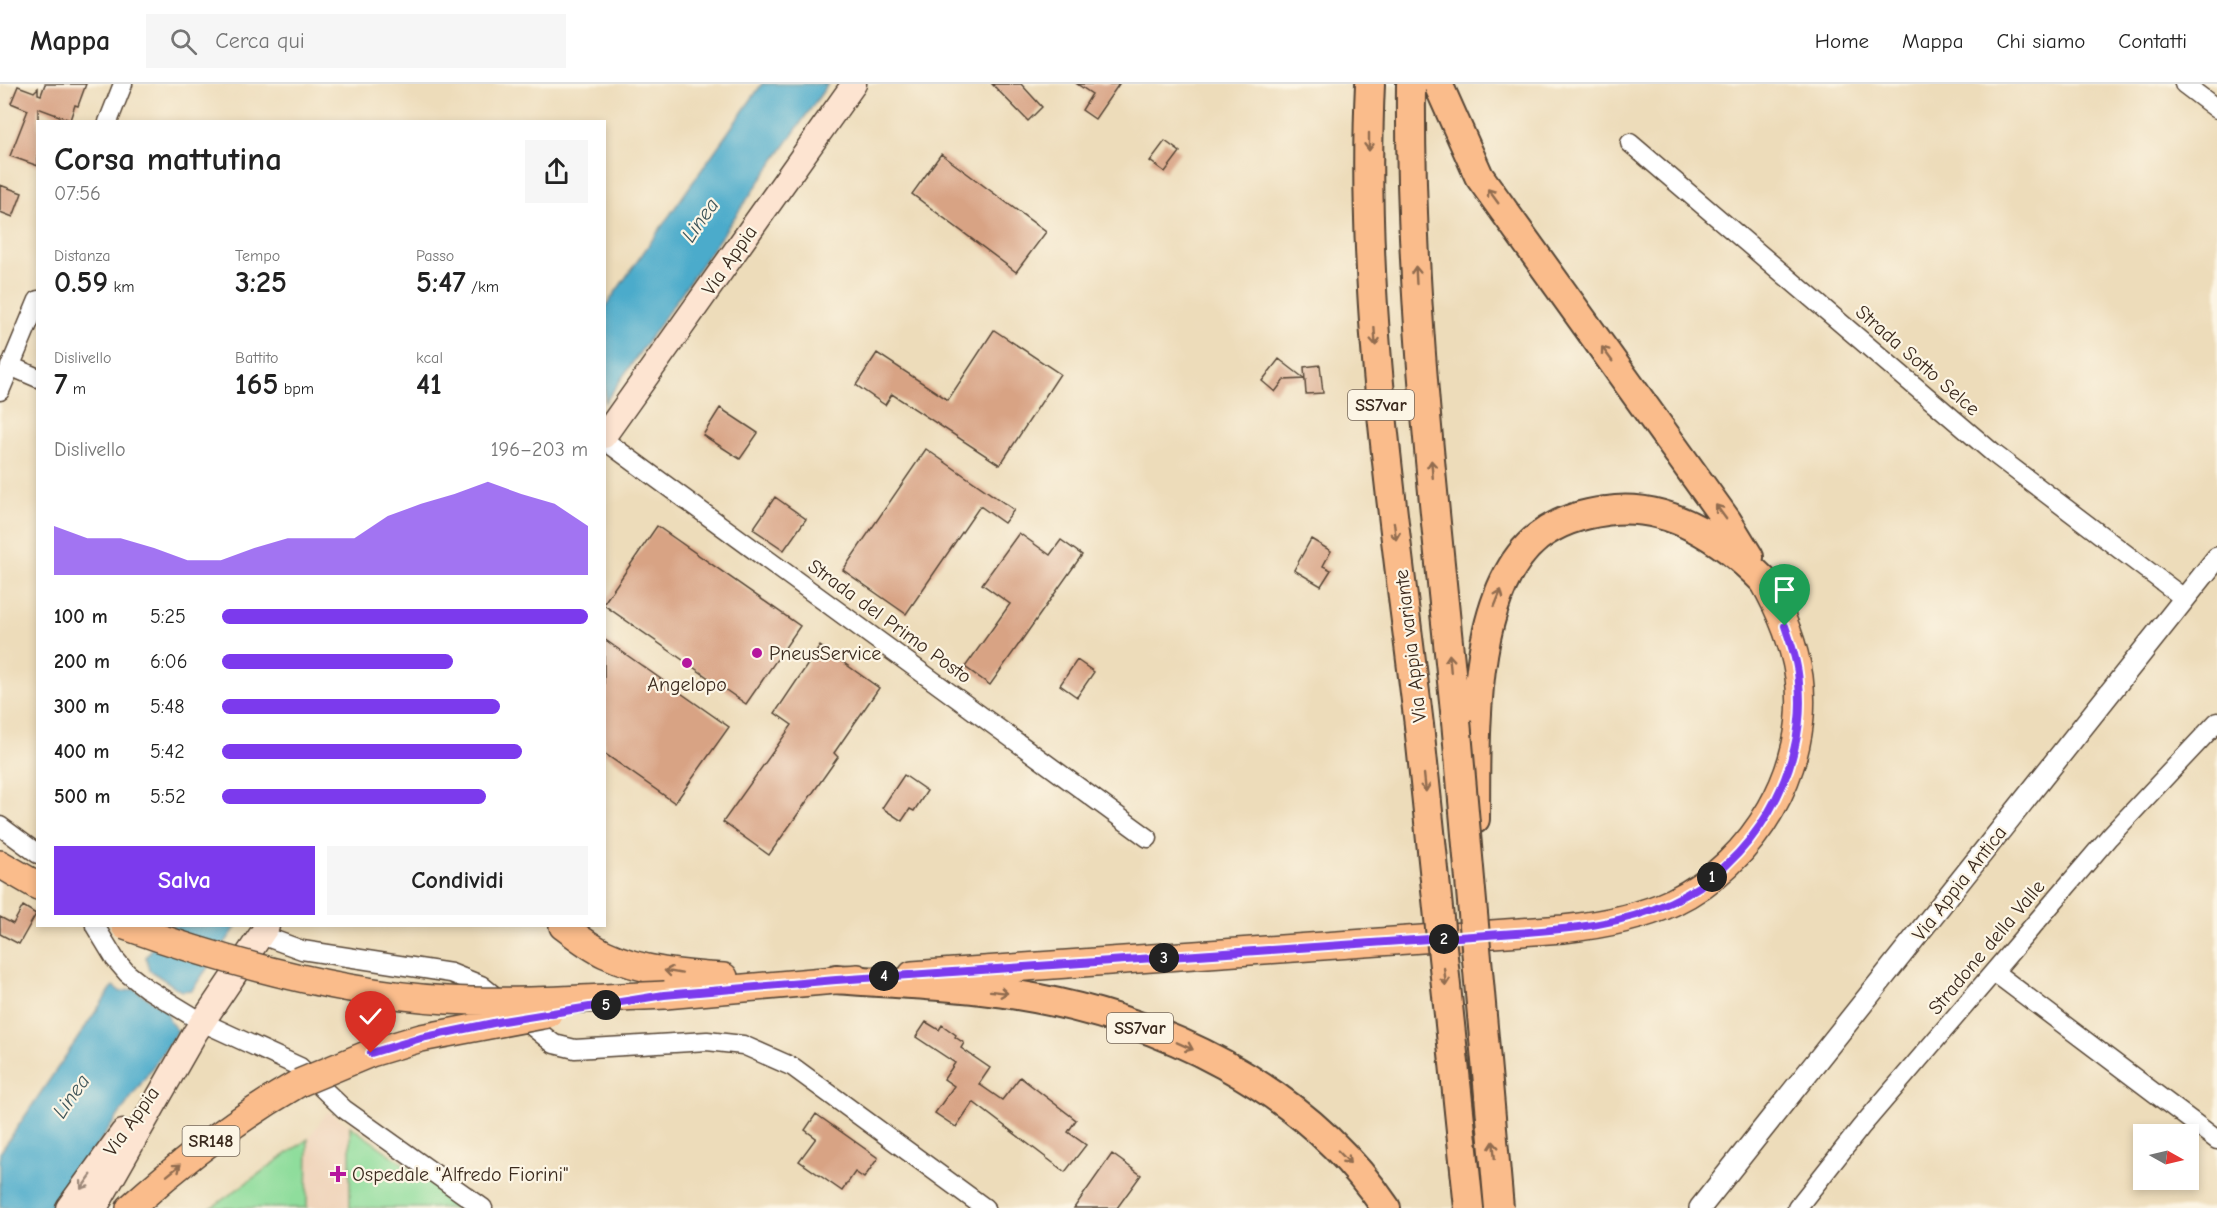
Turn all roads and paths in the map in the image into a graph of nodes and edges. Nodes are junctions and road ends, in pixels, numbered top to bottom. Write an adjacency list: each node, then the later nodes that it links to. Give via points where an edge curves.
1 (123, 84): 8 (street)
2 (854, 84): 14 (main road, Via Appia)
3 (1370, 84): 41 (highway, Via Appia variante / SS7var, one-way to 41, bridge, via 1369,190 1385,454 1419,725)
4 (1411, 84): 19 (highway, Via Appia variante / SS7var, one-way to 4, via 1419,325)
5 (1438, 84): 17 (highway, one-way to 5, via 1727,521 1479,176)
6 (2184, 84): 7 (street)
7 (2217, 109)
8 (109, 120)
9 (1630, 143): 18 (street, Strada Sotto Selce, via 1993,453)
10 (36, 305): 11 (street)
11 (10, 366): 12 (street); 13 (street)
12 (36, 377)
13 (0, 391)
14 (606, 435)
15 (606, 439): 22 (street, Strada del Primo Posto)
16 (2217, 558): 18 (street, Via Appia Antica)
17 (1763, 579): 19 (highway, one-way to 17, via 1500,591 1533,542 1560,524 1611,510 1666,516 1716,540); 31 (main road, SR148, via 1785,626 1798,675 1799,716 1794,749 1781,789 1759,827 1731,860 1697,888 1672,902 1638,915 1577,927)
18 (2185, 599): 43 (street, Via Appia Antica)
19 (1466, 719): 42 (highway, Via Appia variante / SS7var, one-way to 19, bridge, via 1474,926)
20 (2217, 722): 30 (street, Stradone della Valle, via 2109,837)
21 (0, 826): 23 (street)
22 (1148, 838)
23 (36, 853)
24 (0, 864): 25 (main road)
25 (36, 885)
26 (96, 927): 33 (street, via 127,973)
27 (128, 927): 32 (main road, SR148, bridge, via 248,965 401,995 491,1001)
28 (564, 927): 31 (main road, SR148, one-way to 28, via 681,973 605,954)
29 (264, 930): 33 (main road, Via Appia); 39 (street, via 302,950 451,973 482,985 554,1044 575,1049 706,1041 743,1045 793,1067)
30 (1994, 972): 34 (street); 44 (street, Stradone della Valle)
31 (836, 980): 32 (main road, SR148); 40 (highway, SS7var, one-way to 40, via 1018,994 1096,1012 1171,1040 1232,1069 1283,1102 1345,1157)
32 (664, 995): 37 (main road, SR148, one-way to 32, bridge, via 247,1115 299,1083 371,1053 503,1021)
33 (194, 1022): 35 (main road, Via Appia, one-way to 35); 36 (main road, Via Appia); 38 (street, via 300,1067 344,1109)
34 (2217, 1140)
35 (68, 1208)
36 (95, 1208)
37 (130, 1208)
38 (483, 1208)
39 (985, 1208)
40 (1386, 1208)
41 (1469, 1208)
42 (1499, 1208)
43 (1700, 1208)
44 (1797, 1208)

